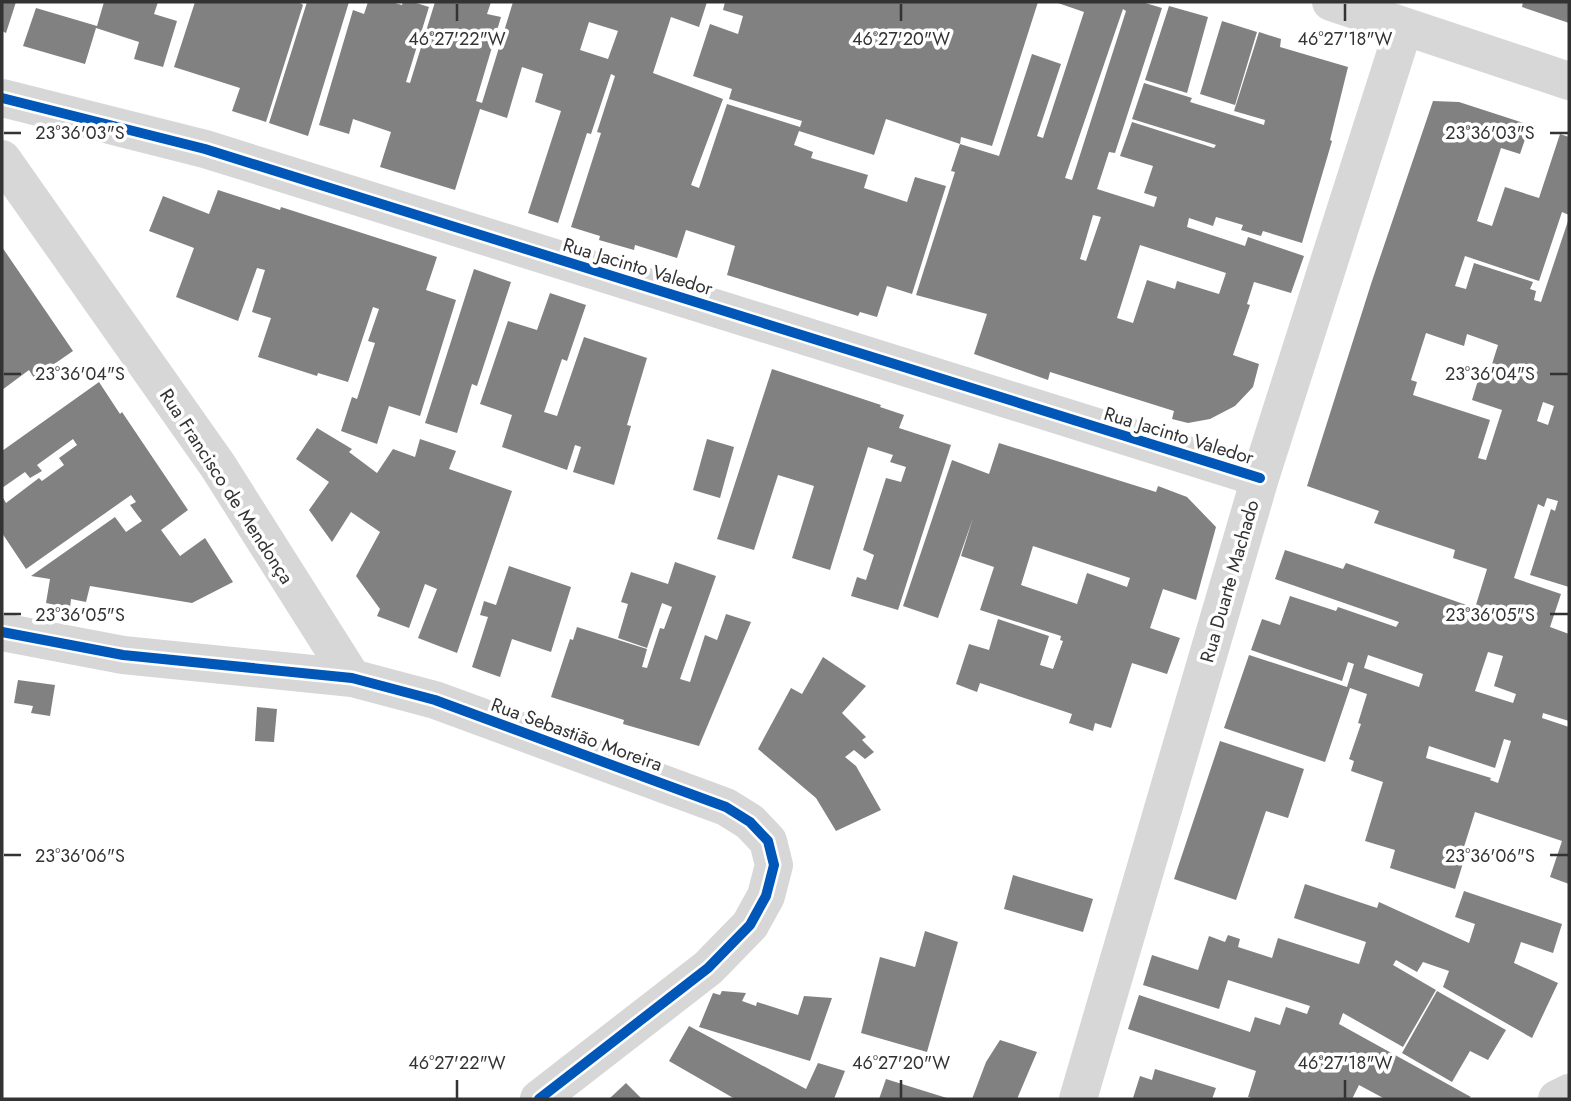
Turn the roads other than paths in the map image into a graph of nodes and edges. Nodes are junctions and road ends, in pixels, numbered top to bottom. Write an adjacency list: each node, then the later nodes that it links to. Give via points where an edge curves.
1 (1331, 2): 2 (street)
2 (1404, 27): 3 (street); 6 (street, Rua Duarte Machado)
3 (1569, 81)
4 (2, 98): 6 (street, Rua Jacinto Valedor, via 205,149)
5 (2, 159): 8 (street, Rua Francisco de Mendonça, via 218,466)
6 (1259, 478): 11 (street, Rua Duarte Machado)
7 (2, 632): 8 (street, Rua Sebastião Moreira, via 123,655)
8 (352, 678): 10 (street, Rua Sebastião Moreira, via 435,701 726,807 768,841 774,865 766,896 750,925 708,968)
9 (1569, 1093): 12 (street)
10 (538, 1099)
11 (1078, 1099)
12 (1557, 1099)

